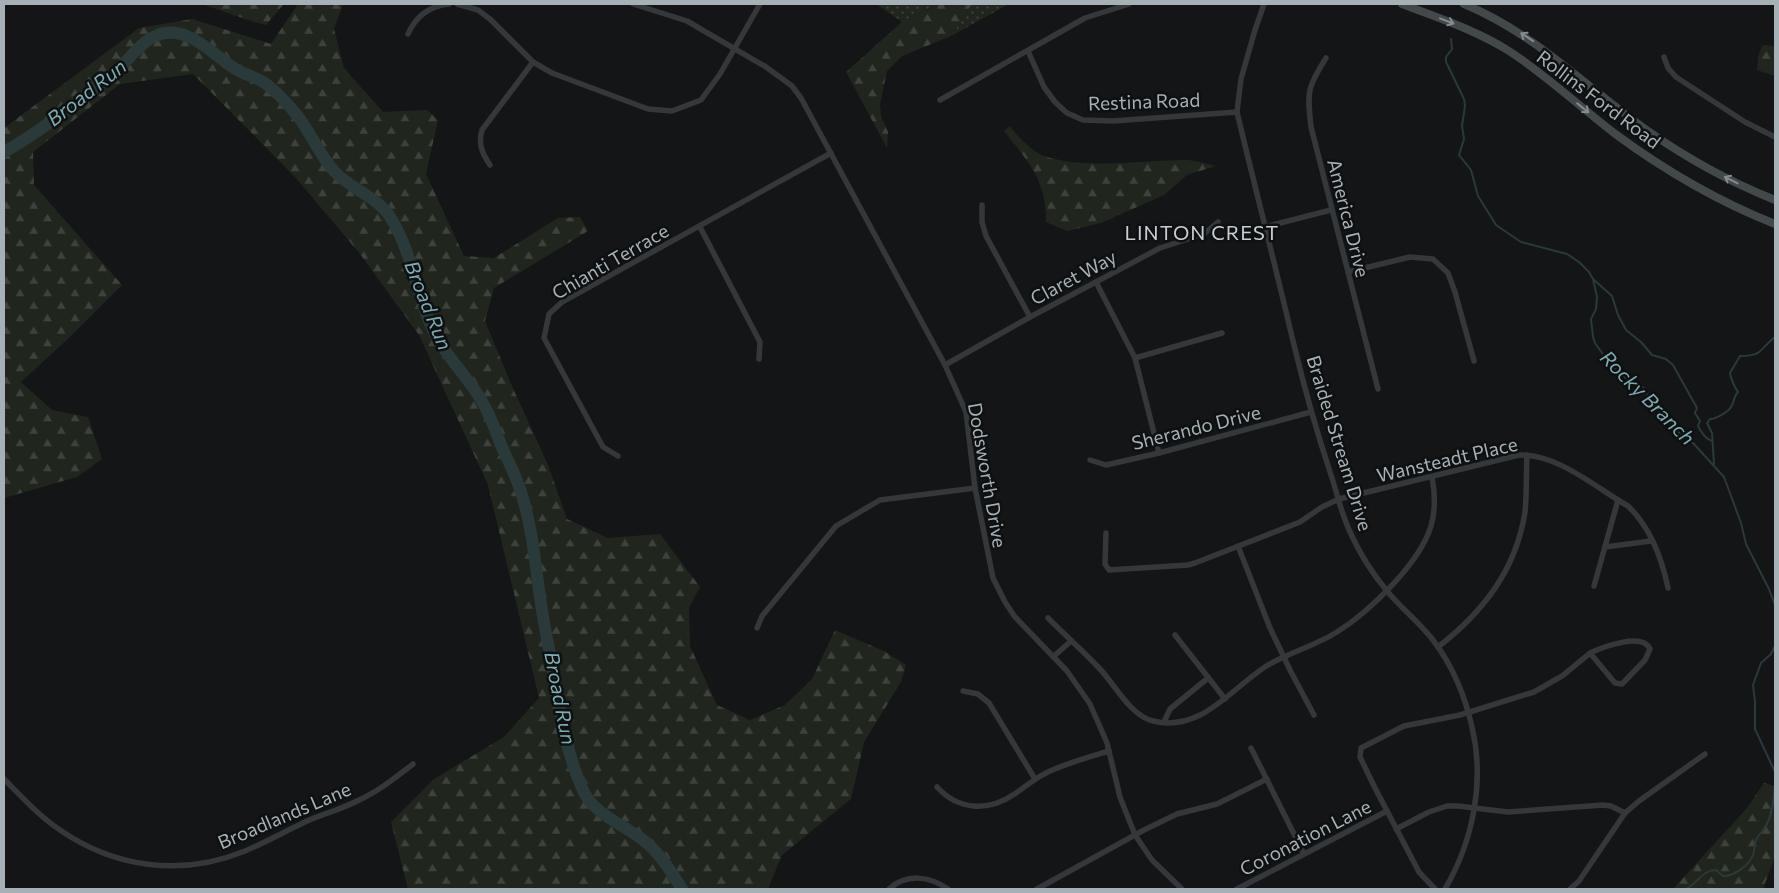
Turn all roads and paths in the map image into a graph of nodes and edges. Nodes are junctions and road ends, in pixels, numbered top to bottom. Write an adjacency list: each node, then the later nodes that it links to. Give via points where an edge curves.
1 (449, 4): 9 (street, via 432,7 423,13 412,23)
2 (457, 4): 14 (street, via 478,10 490,19)
3 (633, 4): 10 (street, Dodsworth Drive, via 687,22)
4 (760, 4): 10 (street)
5 (1129, 4): 11 (street, via 1085,18)
6 (1264, 4): 16 (street, Braided Stream Drive, via 1241,79)
7 (1402, 4): 24 (main road, Rollins Ford Road, one-way to 24, via 1471,31 1508,50 1657,163 1726,203)
8 (1464, 4): 20 (main road, Rollins Ford Road, one-way to 8, via 1680,152 1636,122 1533,41 1501,21)
9 (408, 34)
10 (734, 50): 14 (street, via 700,100 672,111 648,109 552,73); 18 (street, Dodsworth Drive, via 792,86)
11 (1028, 51): 15 (street); 16 (street, Restina Road, via 1044,87 1055,102 1067,113 1083,120 1113,121)
12 (1664, 57): 17 (street, via 1676,77 1745,122)
13 (1326, 58): 22 (street, America Drive, via 1312,80 1308,98 1310,126)
14 (533, 62): 19 (street, via 482,130 480,148)
15 (940, 100)
16 (1238, 112): 26 (street, Braided Stream Drive)
17 (1775, 137)
18 (831, 153): 25 (street, Chianti Terrace); 34 (street, Dodsworth Drive)
19 (490, 165)
20 (1775, 200)
21 (982, 205): 29 (street, via 986,236)
22 (1331, 210): 26 (street); 27 (street, America Drive)
23 (1218, 222): 28 (street, Claret Way, via 1204,234 1160,248)
24 (1775, 224)
25 (700, 227): 32 (street, via 760,342); 39 (street, Chianti Terrace, via 562,302 549,314 544,338 603,447)
26 (1265, 227): 36 (street, Braided Stream Drive)
27 (1348, 272): 33 (street, via 1410,256 1433,259 1448,274); 35 (street, America Drive)
28 (1096, 282): 29 (street, Claret Way); 31 (street)
29 (1030, 317): 34 (street, Claret Way)
30 (1222, 333): 31 (street)
31 (1135, 358): 37 (street)
32 (759, 359)
33 (1474, 361)
34 (945, 366): 42 (street, Dodsworth Drive, via 966,412)
35 (1378, 388)
36 (1311, 412): 37 (street, Sherando Drive); 43 (street, Braided Stream Drive)
37 (1159, 453): 40 (street, Sherando Drive, via 1106,465)
38 (1526, 455): 41 (street, Wansteadt Place); 44 (street, Wansteadt Place, via 1558,463); 56 (street, via 1525,512 1510,562 1481,608)
39 (618, 456)
40 (1090, 460)
41 (1432, 477): 43 (street, Wansteadt Place); 51 (street, via 1435,506 1428,534 1410,563)
42 (975, 488): 53 (street, via 880,500 836,526 762,616); 58 (street, Dodsworth Drive, via 989,564 1000,594 1015,617)
43 (1339, 499): 47 (street, Wansteadt Place, via 1300,522); 51 (street, Braided Stream Drive, via 1349,532)
44 (1618, 500): 46 (street, Wansteadt Place, via 1635,512); 48 (street)
45 (1106, 533): 47 (street, Wansteadt Place, via 1105,564 1113,570 1188,566)
46 (1652, 540): 48 (street); 50 (street, Wansteadt Place)
47 (1238, 546): 59 (street)
48 (1605, 547): 49 (street)
49 (1594, 586)
50 (1668, 588)
51 (1386, 590): 56 (street, Braided Stream Drive); 59 (street, via 1355,620 1336,633)
52 (1048, 618): 55 (street)
53 (756, 628)
54 (1175, 635): 60 (street)
55 (1071, 640): 58 (street); 65 (street, via 1138,713 1153,721)
56 (1438, 647): 63 (street, Braided Stream Drive, via 1453,673)
57 (1590, 653): 57 (street, via 1615,683 1622,684 1645,660 1650,649 1643,642 1629,642); 63 (street, via 1562,676 1534,692)
58 (1053, 657): 67 (street, Dodsworth Drive, via 1090,704)
59 (1284, 657): 62 (street, via 1256,673); 64 (street)
60 (1208, 678): 62 (street); 65 (street, via 1170,709)
61 (963, 691): 71 (street, via 978,694 989,703)
62 (1225, 699): 65 (street, via 1199,716)
63 (1468, 713): 74 (street, Braided Stream Drive, via 1476,747); 75 (street, via 1404,726 1361,748 1360,757)
64 (1314, 715)
65 (1164, 722)
66 (1251, 748): 72 (street)
67 (1109, 751): 71 (street, via 1059,767); 78 (street, Dodsworth Drive, via 1120,797)
68 (1704, 754): 76 (street)
69 (413, 764): 70 (street, Broadlands Lane, via 380,789 336,811 314,817 244,851 179,866 137,864 87,847 43,817)
70 (4, 779)
71 (1035, 779): 73 (street, via 1003,801 981,807 952,801)
72 (1267, 779): 78 (street, via 1217,804 1177,814); 79 (street)
73 (937, 787)
74 (1474, 808): 76 (street, via 1508,812 1603,805); 77 (street, via 1439,808); 86 (street, Braided Stream Drive, via 1466,844)
75 (1387, 811): 77 (street); 79 (street, Coronation Lane)
76 (1625, 813): 87 (street, via 1579,881)
77 (1396, 829): 85 (street, via 1419,872)
78 (1135, 835): 82 (street); 83 (street, Dodsworth Drive, via 1152,860)
79 (1304, 854): 84 (street, Coronation Lane)
80 (889, 889): 81 (street, via 900,881 918,878)
81 (948, 889)
82 (1036, 889)
83 (1182, 889)
84 (1237, 889)
85 (1435, 889)
86 (1445, 889)
87 (1570, 889)

